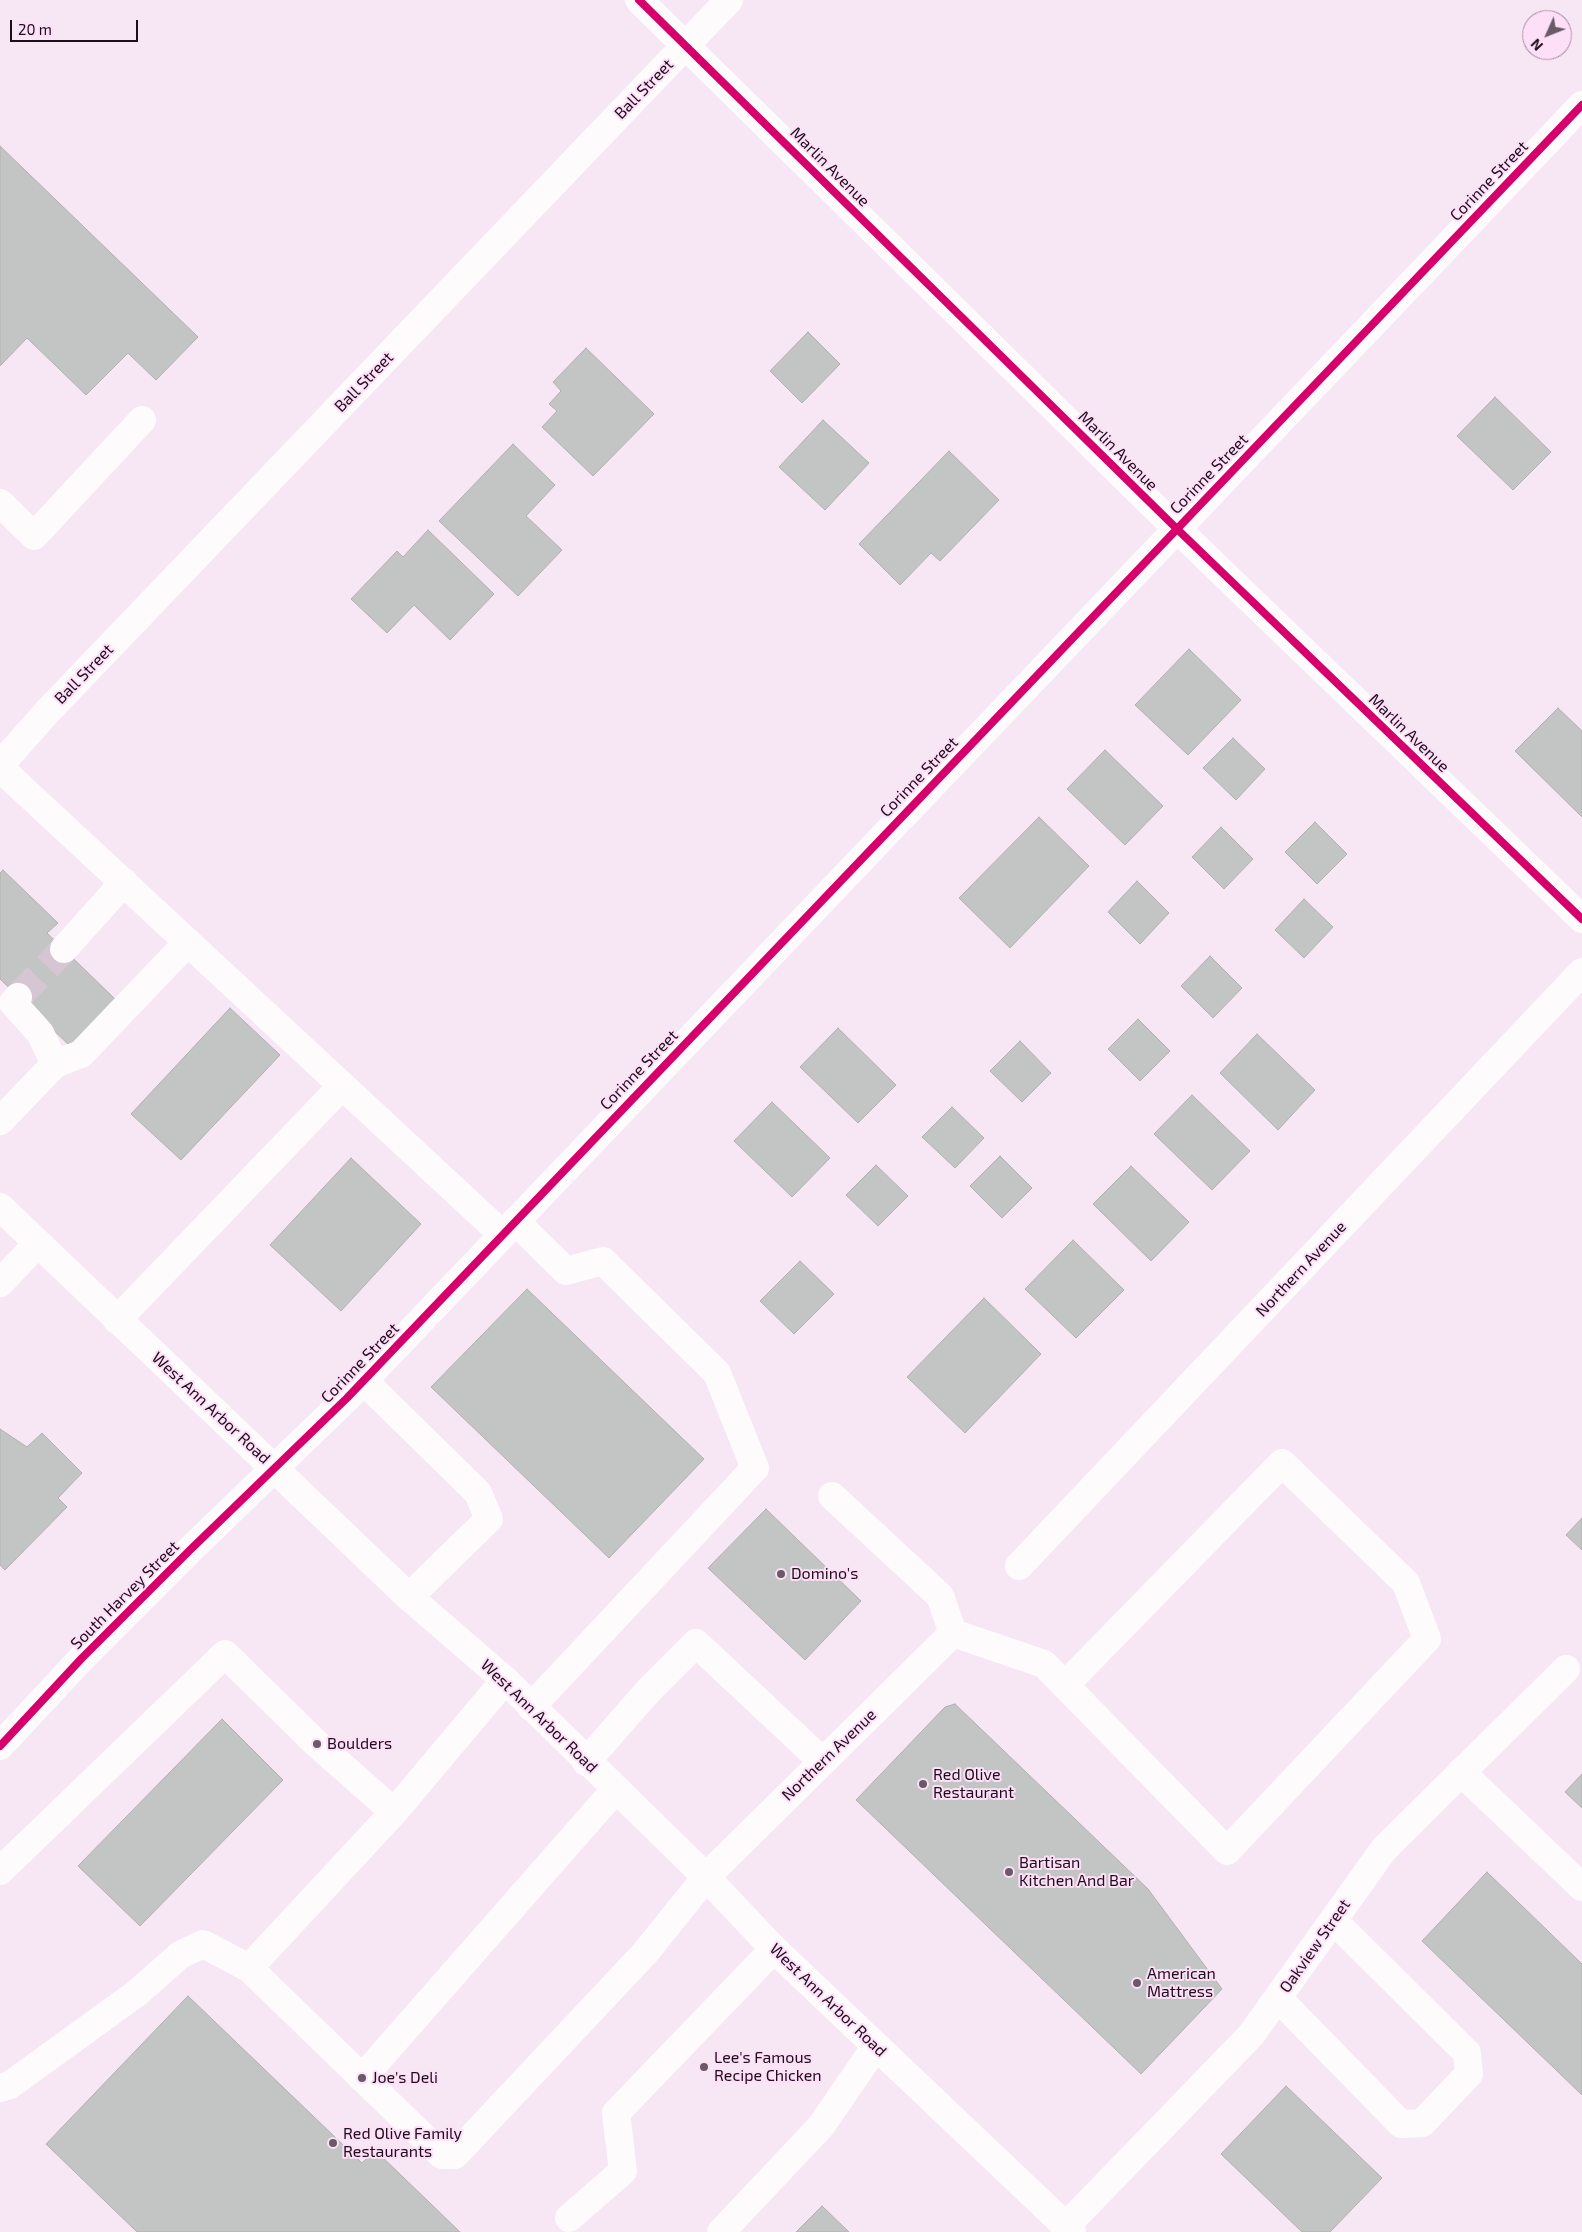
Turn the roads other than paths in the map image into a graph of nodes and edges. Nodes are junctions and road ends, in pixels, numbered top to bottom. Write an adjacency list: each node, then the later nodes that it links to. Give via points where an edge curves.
1 (639, 0): 3 (street, Marlin Avenue)
2 (729, 0): 3 (street, Ball Street)
3 (686, 45): 7 (street, Marlin Avenue); 8 (street, Ball Street, via 48,711)
4 (1582, 105): 7 (street, Corinne Street)
5 (142, 420): 6 (street, via 34,536)
6 (0, 504)
7 (1176, 528): 10 (street, Marlin Avenue); 19 (street, Corinne Street)
8 (0, 766): 9 (street)
9 (124, 882): 11 (street); 12 (street)
10 (1582, 918)
11 (188, 942): 15 (street, via 81,1054); 16 (street)
12 (64, 949)
13 (1582, 972): 26 (street, Northern Avenue)
14 (18, 997): 15 (street, via 13,1003 40,1033)
15 (55, 1064): 17 (street)
16 (342, 1086): 19 (street); 22 (street)
17 (0, 1120)
18 (0, 1207): 20 (street, West Ann Arbor Road)
19 (508, 1227): 23 (street, Corinne Street); 32 (street, via 566,1271 603,1261 717,1373 755,1468)
20 (37, 1244): 21 (street); 22 (street, West Ann Arbor Road)
21 (0, 1284)
22 (117, 1320): 24 (street, West Ann Arbor Road)
23 (363, 1380): 24 (street, Corinne Street); 27 (street, via 478,1493 489,1518)
24 (274, 1468): 27 (street, West Ann Arbor Road); 33 (street, South Harvey Street, via 89,1651)
25 (832, 1496): 28 (street, via 940,1596)
26 (1019, 1566)
27 (409, 1597): 30 (street, West Ann Arbor Road)
28 (953, 1633): 31 (street, via 1044,1664); 34 (street, Northern Avenue)
29 (1566, 1669): 36 (street, Oakview Street)
30 (504, 1680): 32 (street, West Ann Arbor Road); 38 (street)
31 (1065, 1685): 31 (street, via 1227,1851 1427,1639 1406,1583 1282,1462)
32 (531, 1707): 35 (street, West Ann Arbor Road)
33 (0, 1746)
34 (822, 1760): 35 (street, via 696,1643 649,1690); 40 (street, Northern Avenue)
35 (586, 1762): 37 (street, West Ann Arbor Road)
36 (1462, 1772): 41 (street); 42 (street, Oakview Street, via 1384,1849)
37 (615, 1790): 40 (street, West Ann Arbor Road); 47 (street)
38 (394, 1812): 39 (street, via 317,1744 225,1654); 44 (street)
39 (0, 1871)
40 (706, 1878): 43 (street, West Ann Arbor Road); 47 (street, Northern Avenue, via 645,1953 455,2155 442,2155)
41 (1582, 1887)
42 (1333, 1920): 45 (street, Oakview Street); 45 (street, via 1467,2053 1469,2074 1422,2123 1401,2124)
43 (774, 1949): 46 (street, West Ann Arbor Road); 49 (street, via 616,2113 623,2171)
44 (249, 1968): 47 (street, Northern Avenue); 48 (street, Northern Avenue, via 204,1944 180,1954 137,1993 10,2085)
45 (1278, 1998): 50 (street, Oakview Street, via 1251,2035)
46 (876, 2046): 50 (street, West Ann Arbor Road); 51 (street, via 821,2126)
47 (362, 2078)
48 (0, 2088)
49 (569, 2218)
50 (1069, 2229)
51 (722, 2232)

